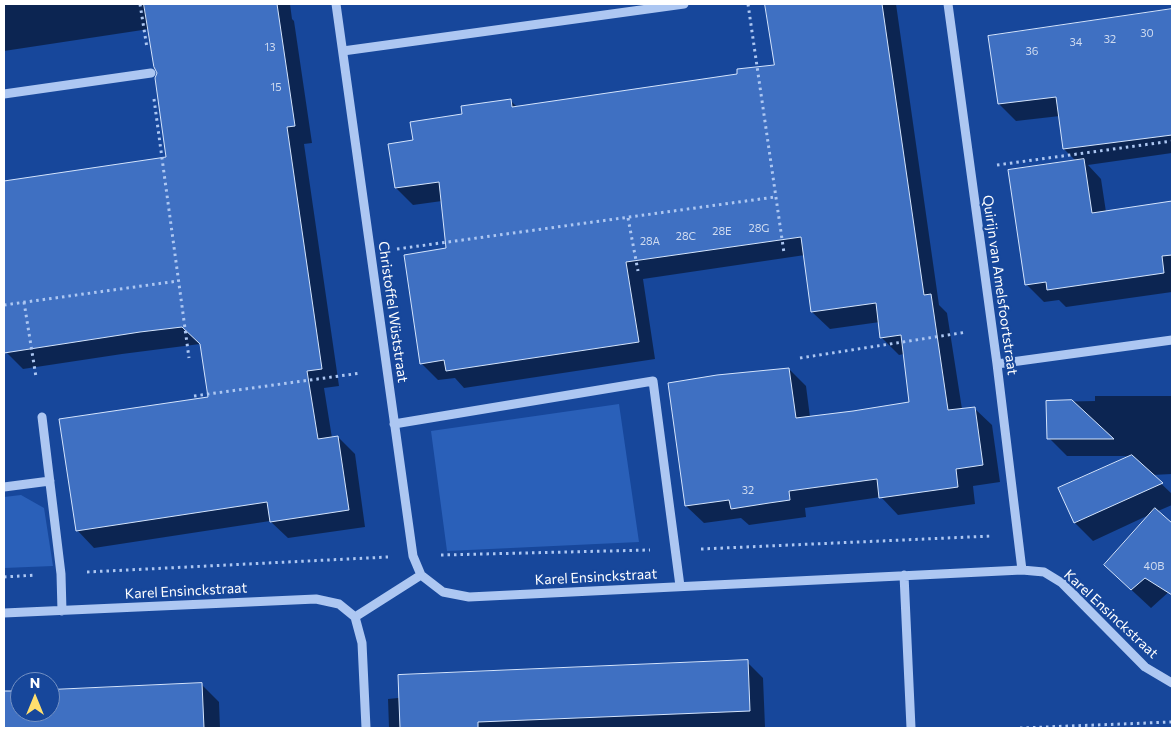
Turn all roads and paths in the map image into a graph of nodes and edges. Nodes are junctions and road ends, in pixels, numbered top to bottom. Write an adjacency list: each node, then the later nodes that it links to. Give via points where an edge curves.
1 (140, 4): 7 (path)
2 (336, 4): 6 (street, Christoffel Wüststraat)
3 (684, 4): 6 (street)
4 (748, 4): 11 (path)
5 (948, 4): 10 (street, Quirijn van Amelsfoortstraat)
6 (343, 51): 13 (street, Christoffel Wüststraat)
7 (150, 73): 8 (street); 16 (path)
8 (4, 94)
9 (1172, 141): 10 (path)
10 (971, 168): 19 (street, Quirijn van Amelsfoortstraat)
11 (775, 197): 12 (path); 14 (path)
12 (628, 218): 13 (path); 15 (path)
13 (371, 253): 24 (street, Christoffel Wüststraat)
14 (784, 253)
15 (638, 271)
16 (178, 281): 17 (path); 21 (path)
17 (24, 302): 18 (path); 25 (path)
18 (4, 305)
19 (992, 328): 22 (path); 23 (street, Quirijn van Amelsfoortstraat)
20 (1172, 340): 23 (street)
21 (189, 358)
22 (800, 358)
23 (997, 364): 31 (street, Quirijn van Amelsfoortstraat)
24 (387, 369): 26 (path); 28 (street, Christoffel Wüststraat)
25 (36, 377)
26 (194, 396)
27 (42, 417): 29 (street)
28 (394, 424): 32 (street, via 653,381); 33 (street, Christoffel Wüststraat)
29 (50, 481): 30 (street); 35 (street)
30 (4, 487)
31 (1019, 535): 32 (path); 34 (street, Quirijn van Amelsfoortstraat)
32 (675, 550): 33 (path); 39 (street)
33 (413, 556): 35 (path); 36 (street, Christoffel Wüststraat)
34 (1022, 570): 37 (street, Karel Ensinckstraat); 43 (street, Karel Ensinckstraat, via 1044,572 1062,583 1145,666)
35 (62, 574): 38 (path); 40 (street)
36 (422, 575): 39 (street, Karel Ensinckstraat, via 443,592 469,597); 42 (street)
37 (904, 575): 39 (street, Karel Ensinckstraat); 46 (street)
38 (4, 576)
39 (680, 586)
40 (62, 611): 41 (street, Karel Ensinckstraat); 42 (street, Karel Ensinckstraat, via 316,599 339,604)
41 (4, 613)
42 (355, 617): 45 (street, via 362,643)
43 (1172, 683)
44 (1172, 722): 47 (path)
45 (366, 728)
46 (911, 728)
47 (1020, 728)

